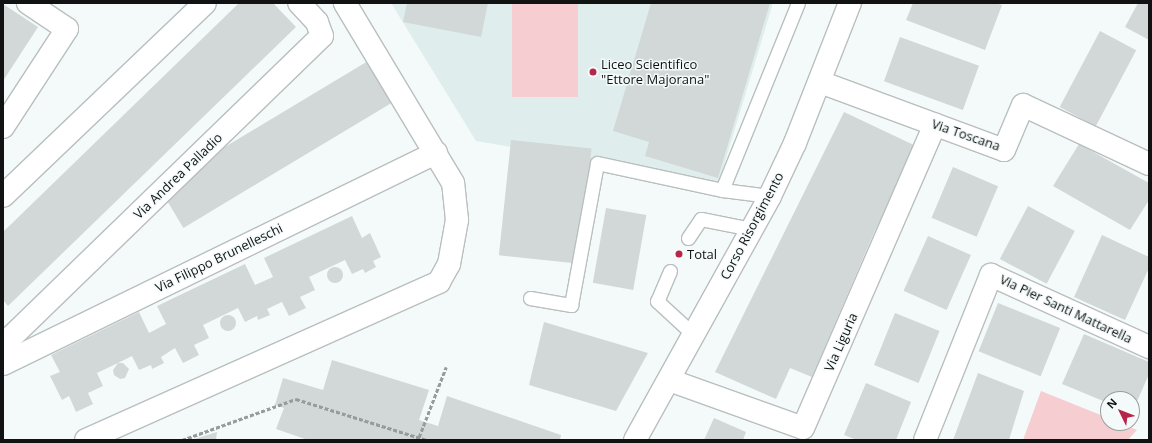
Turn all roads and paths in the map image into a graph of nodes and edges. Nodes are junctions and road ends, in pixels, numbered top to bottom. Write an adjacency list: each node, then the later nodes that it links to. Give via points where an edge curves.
1 (28, 3): 9 (street, via 67,28)
2 (205, 3): 13 (street)
3 (299, 3): 20 (street, Via Andrea Palladio, via 317,22 322,36)
4 (345, 3): 10 (street)
5 (798, 3): 12 (lane)
6 (850, 3): 7 (street, Corso Risorgimento)
7 (820, 82): 8 (street, Via Toscana); 14 (street, Corso Risorgimento)
8 (935, 124): 11 (street, Via Toscana, via 1004,150 1023,105); 24 (street, Via Liguria, via 803,428)
9 (3, 127)
10 (436, 153): 22 (street, Via Filippo Brunelleschi); 26 (street, via 453,183 457,220 449,264 439,282)
11 (1149, 164)
12 (722, 190): 14 (lane); 18 (lane, via 597,163 571,305)
13 (3, 196)
14 (770, 196): 15 (street, Corso Risorgimento)
15 (752, 230): 16 (lane, via 701,219); 19 (street, Corso Risorgimento)
16 (688, 238)
17 (670, 271): 19 (lane, via 657,301)
18 (530, 298)
19 (694, 335): 24 (street, Corso Risorgimento)
20 (3, 345)
21 (1149, 347): 30 (street, Via Pier Santi Mattarella, via 991,275)
22 (3, 364)
23 (446, 368): 25 (path)
24 (669, 380): 29 (street, Corso Risorgimento)
25 (418, 437): 27 (path, via 296,399); 28 (path)
26 (86, 440)
27 (182, 440)
28 (427, 440)
29 (635, 440)
30 (925, 440)

